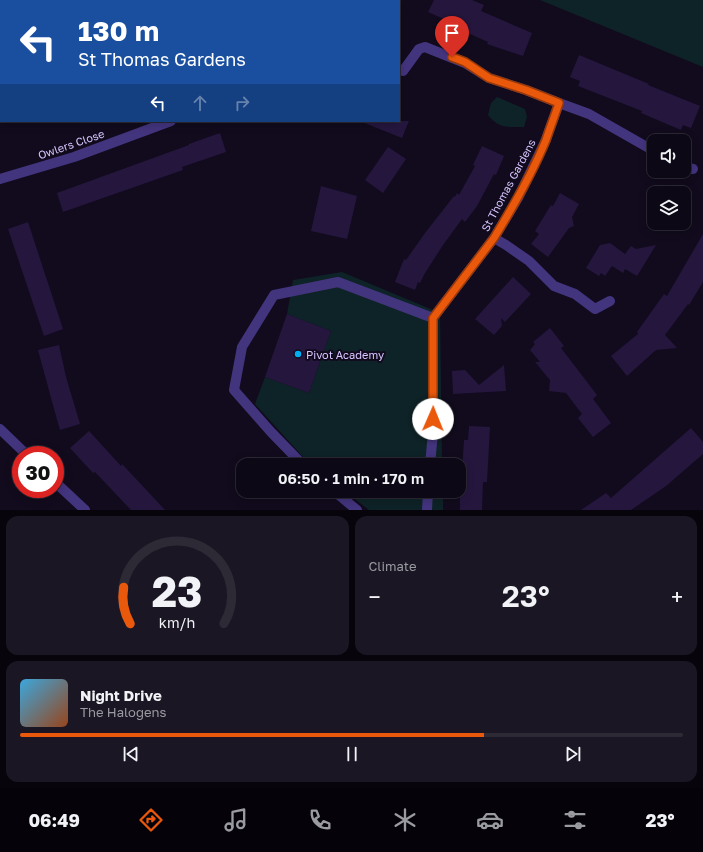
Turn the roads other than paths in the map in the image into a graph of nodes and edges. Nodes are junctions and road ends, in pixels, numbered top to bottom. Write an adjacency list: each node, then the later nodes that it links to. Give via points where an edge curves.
1 (403, 71): 2 (street, via 419,49 425,47 465,62 489,78)
2 (559, 103): 4 (street, via 589,114); 6 (street, St Thomas Gardens, via 545,142 518,198)
3 (168, 122): 5 (street, Owlers Close, via 74,157)
4 (647, 147)
5 (0, 179)
6 (494, 238): 7 (street, via 529,261 554,286 576,294 595,309); 8 (street, St Thomas Gardens)
7 (610, 301)
8 (433, 318): 11 (street, via 338,282 274,295 242,347 234,390); 12 (street)
9 (0, 429): 10 (street)
10 (18, 446)
11 (296, 458)
12 (430, 458)
13 (64, 491): 16 (street)
14 (342, 498): 17 (street)
15 (428, 498): 18 (street)
16 (84, 510)
17 (357, 510)
18 (427, 510)

